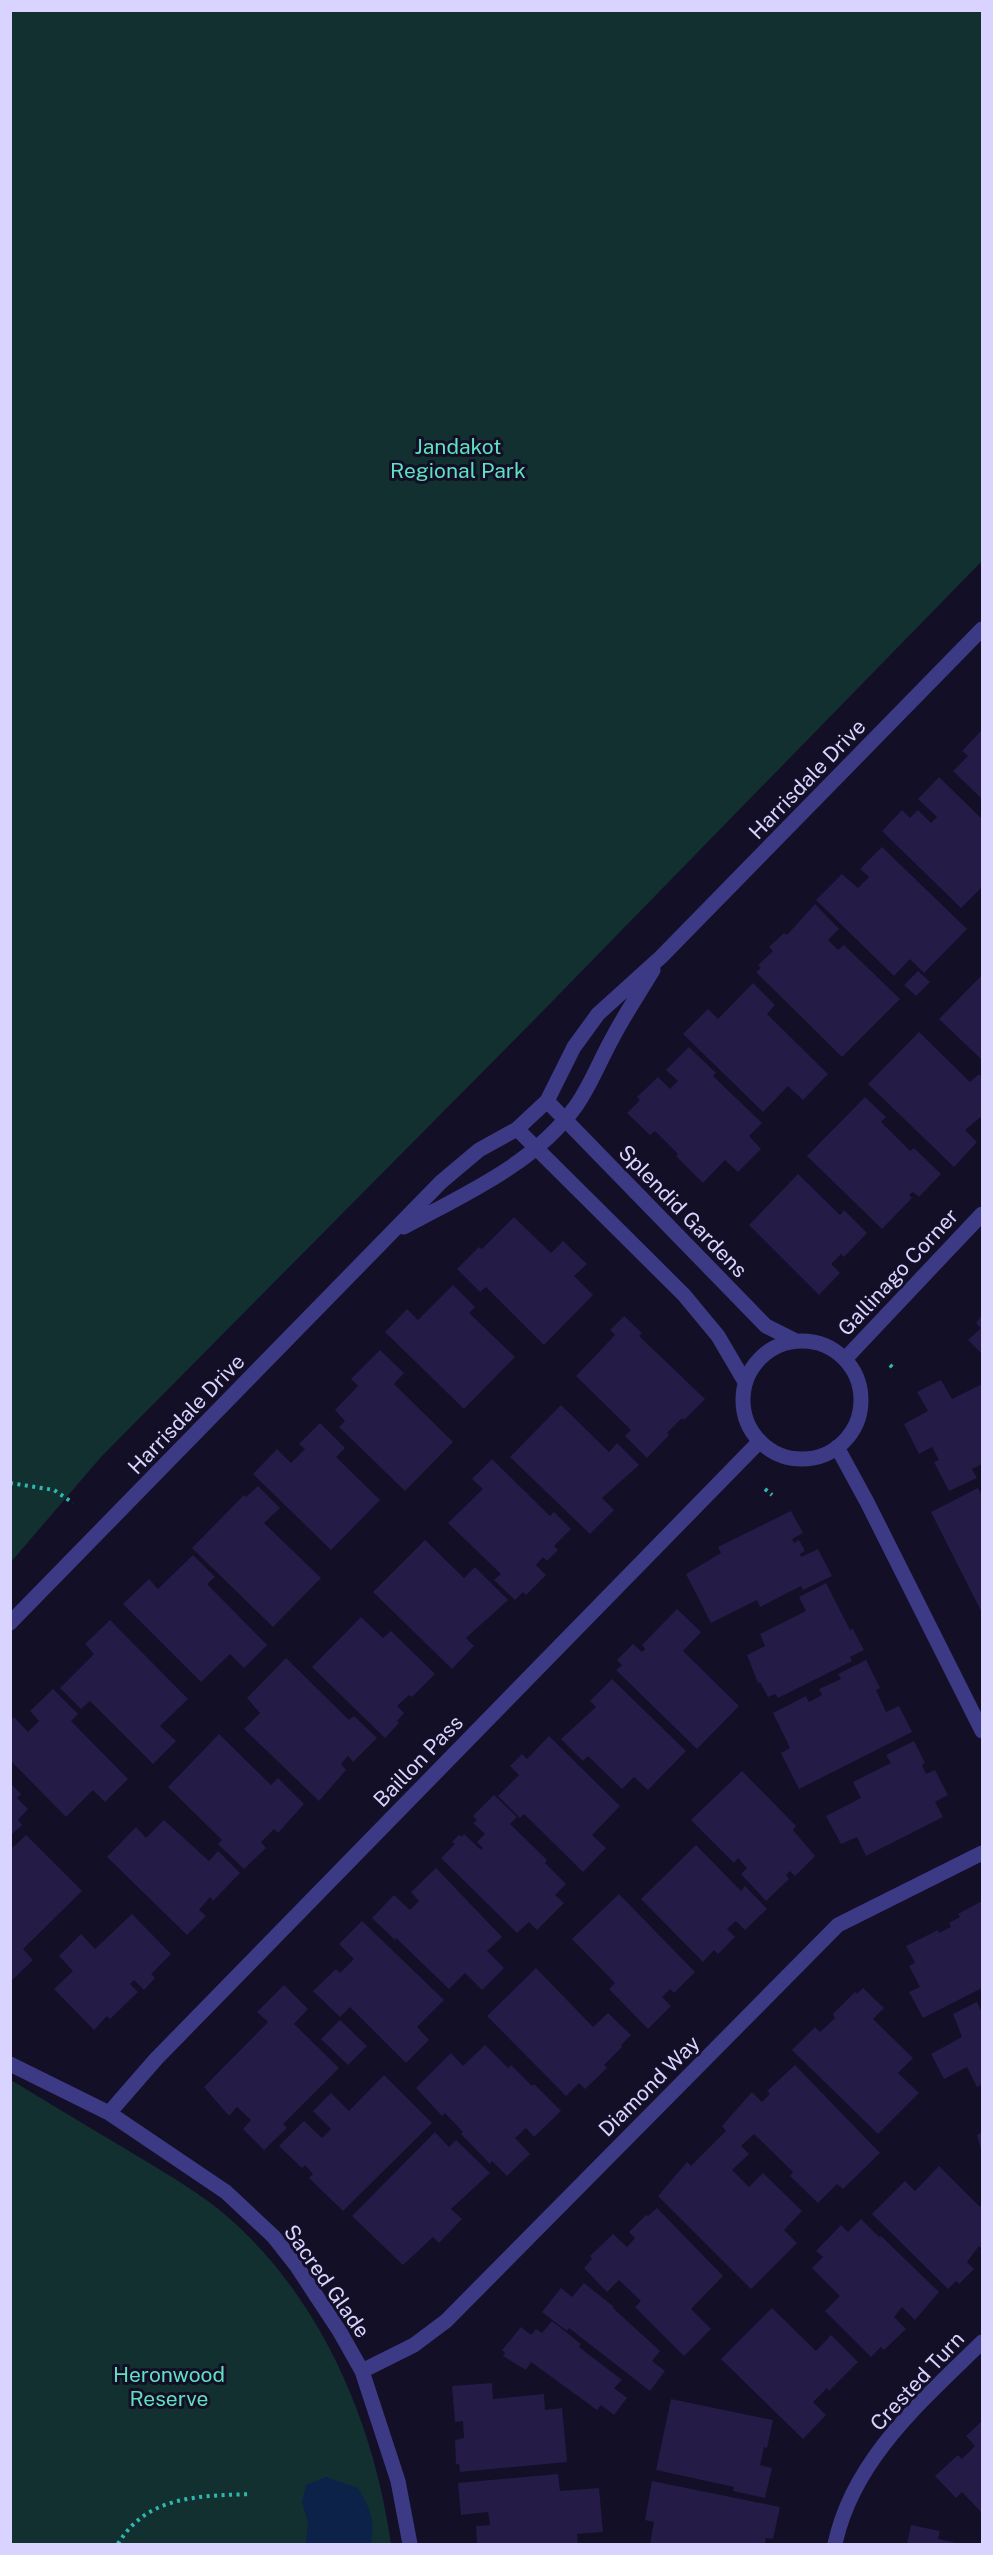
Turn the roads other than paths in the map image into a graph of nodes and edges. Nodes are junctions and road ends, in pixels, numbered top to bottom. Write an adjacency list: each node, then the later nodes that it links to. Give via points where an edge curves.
1 (982, 629): 2 (street, Harrisdale Drive)
2 (661, 957): 3 (street, Harrisdale Drive, via 598,1014 574,1047); 4 (street, Harrisdale Drive, via 612,1038 601,1064)
3 (547, 1101): 4 (street, Splendid Gardens); 5 (street, Harrisdale Drive)
4 (564, 1120): 6 (street, Harrisdale Drive); 9 (street, Splendid Gardens, via 766,1326)
5 (517, 1129): 6 (street); 8 (street, Harrisdale Drive, via 459,1164)
6 (535, 1148): 8 (street, Harrisdale Drive, via 488,1182); 11 (street, via 684,1294 718,1336)
7 (982, 1214): 10 (street, Gallinago Corner)
8 (392, 1233): 14 (street, Harrisdale Drive)
9 (796, 1341): 10 (street, via 831,1348); 11 (street, via 765,1353)
10 (845, 1359): 13 (street, via 858,1381 861,1406 856,1423)
11 (745, 1382): 12 (street, via 743,1411)
12 (760, 1441): 13 (street, via 793,1458 807,1459); 19 (street, Baillon Pass, via 156,2059)
13 (837, 1447): 15 (street)
14 (10, 1623)
15 (978, 1709): 16 (street)
16 (982, 1731)
17 (982, 1853): 21 (street, Diamond Way, via 838,1925 446,2320 414,2345)
18 (10, 2064): 19 (street, Sacred Glade)
19 (109, 2113): 21 (street, Sacred Glade, via 226,2192 274,2237 296,2265)
20 (982, 2342): 23 (street, Crested Turn, via 899,2424 854,2489)
21 (362, 2371): 22 (street, Sacred Glade, via 398,2481)
22 (410, 2544)
23 (835, 2544)

